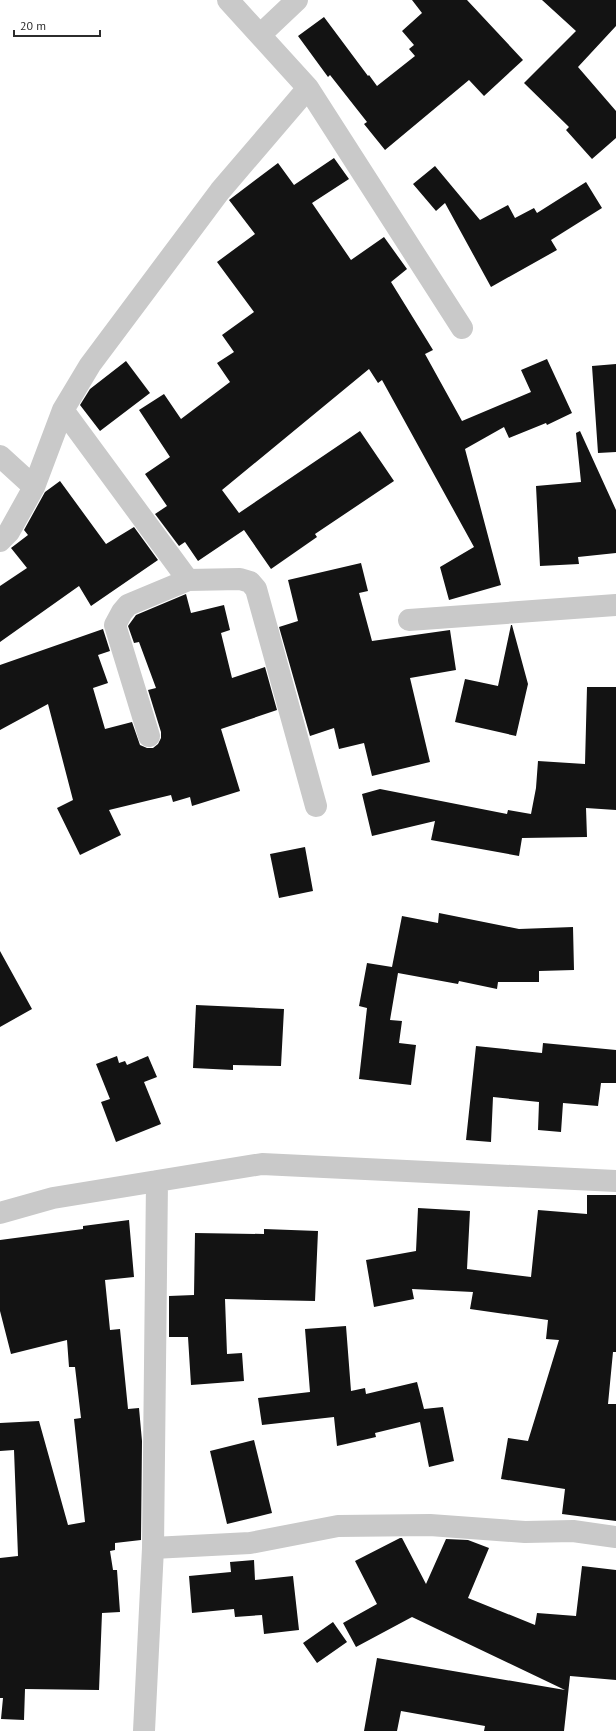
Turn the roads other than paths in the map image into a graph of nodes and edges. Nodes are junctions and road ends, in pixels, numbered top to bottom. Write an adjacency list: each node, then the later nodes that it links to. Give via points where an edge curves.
1 (228, 0): 3 (street)
2 (297, 0): 3 (street)
3 (260, 35): 4 (street)
4 (308, 88): 5 (street); 6 (street, via 220,191 90,365)
5 (462, 328)
6 (63, 410): 8 (street); 10 (street)
7 (0, 456): 8 (street)
8 (34, 487): 9 (street, via 9,532)
9 (0, 541)
10 (188, 580): 13 (street, via 128,605 115,625); 14 (street, via 240,579 250,582 256,589)
11 (616, 605): 12 (street)
12 (409, 620)
13 (149, 736)
14 (316, 806)
15 (157, 1181): 16 (street, via 262,1164); 17 (street, via 53,1198); 19 (street)
16 (616, 1181)
17 (0, 1213)
18 (616, 1537): 19 (street, via 573,1531 525,1532 430,1525 338,1526 250,1543)
19 (153, 1548): 20 (street)
20 (144, 1731)

